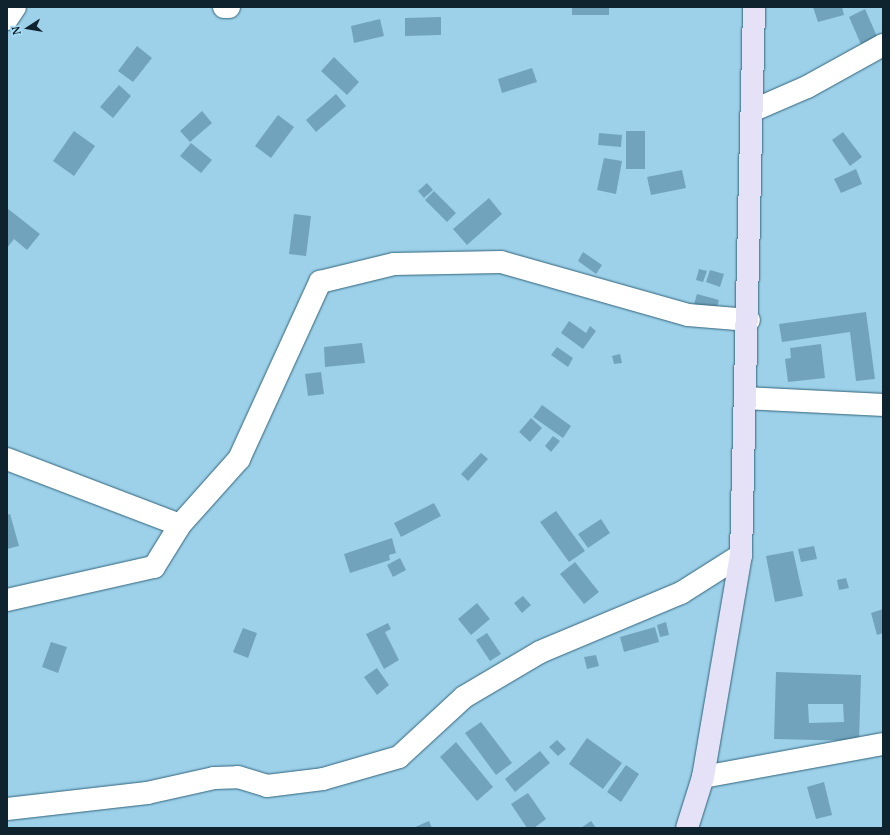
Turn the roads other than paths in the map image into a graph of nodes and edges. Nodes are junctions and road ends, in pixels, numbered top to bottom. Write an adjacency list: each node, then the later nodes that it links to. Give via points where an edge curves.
1 (15, 7): 5 (street)
2 (224, 7): 3 (street)
3 (229, 7)
4 (754, 7): 7 (street)
5 (7, 19)
6 (883, 45): 7 (street, via 807,87)
7 (754, 110): 8 (street)
8 (749, 320): 9 (street); 12 (street, via 688,315 501,262 394,264 320,282 239,459)
9 (745, 398): 10 (street); 13 (street)
10 (883, 406)
11 (7, 459): 12 (street)
12 (180, 525): 14 (street, via 154,567 117,579)
13 (741, 555): 16 (street); 17 (street, via 681,594 534,655 464,697 399,757 323,779 267,786 238,777 214,778 147,793)
14 (7, 600)
15 (883, 744): 16 (street)
16 (703, 777): 18 (street)
17 (7, 809)
18 (687, 828)

